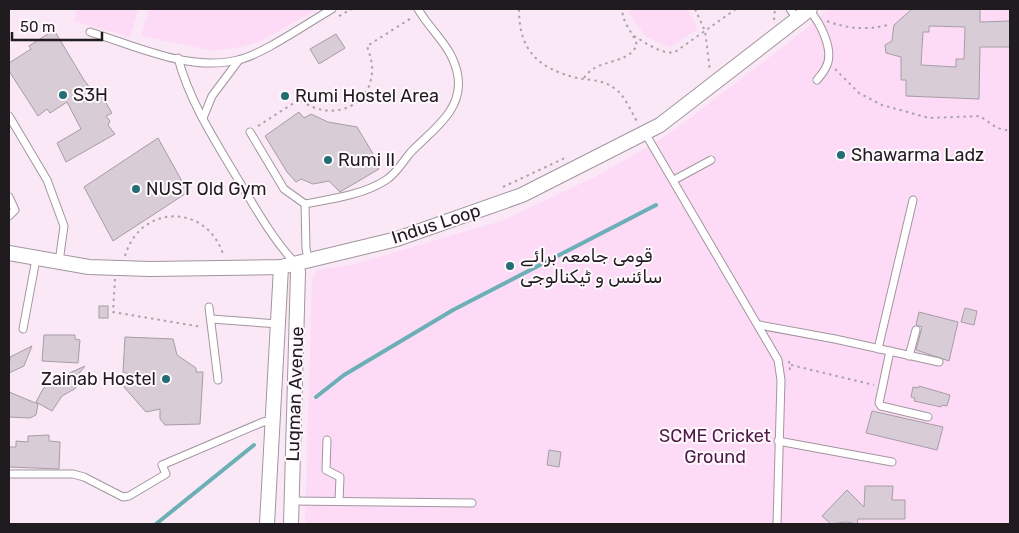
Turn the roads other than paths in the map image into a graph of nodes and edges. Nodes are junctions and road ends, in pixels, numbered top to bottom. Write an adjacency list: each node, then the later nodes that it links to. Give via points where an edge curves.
1 (332, 9): 7 (lane)
2 (419, 10): 17 (lane, via 444,41 457,71 458,88 451,109 442,123 385,181 365,190)
3 (811, 11): 4 (street, Indus Loop); 8 (lane, via 827,43 828,62)
4 (794, 14): 11 (street, Indus Loop, via 660,125)
5 (90, 32): 6 (lane)
6 (178, 58): 7 (lane, via 203,62); 10 (lane, via 184,81)
7 (239, 60): 10 (lane, via 212,96)
8 (816, 80)
9 (9, 116): 21 (lane, via 47,180 64,226)
10 (203, 118): 22 (lane, via 268,228)
11 (641, 128): 14 (lane); 22 (street, Indus Loop, via 513,198 397,239)
12 (250, 132): 17 (lane, via 284,189)
13 (711, 160): 14 (lane)
14 (674, 180): 27 (lane)
15 (9, 197): 18 (lane, via 15,206 14,213)
16 (913, 200): 30 (lane)
17 (305, 204): 22 (lane, via 306,248)
18 (9, 216)
19 (9, 253): 20 (street, Indus Loop)
20 (36, 259): 21 (street, Indus Loop); 28 (lane)
21 (59, 262): 23 (street, Indus Loop, via 89,267 150,269)
22 (302, 262): 23 (street, Indus Loop); 41 (street, Luqman Avenue, via 298,280)
23 (281, 267): 26 (street, Luqman Avenue)
24 (209, 306): 25 (lane)
25 (211, 319): 26 (lane); 34 (lane)
26 (278, 324): 36 (street, Luqman Avenue)
27 (759, 325): 30 (lane); 38 (lane, via 778,360 781,380)
28 (23, 329)
29 (916, 330): 32 (lane)
30 (878, 349): 31 (lane)
31 (890, 351): 32 (lane); 35 (lane, via 878,399 882,406)
32 (909, 356): 33 (lane)
33 (939, 362)
34 (218, 380)
35 (928, 417)
36 (273, 420): 40 (lane, via 162,465 166,474 129,496 117,495 73,474); 44 (street, Luqman Avenue)
37 (328, 440): 42 (lane, via 326,470 340,477)
38 (778, 441): 39 (lane); 46 (lane)
39 (892, 462)
40 (9, 474)
41 (292, 501): 42 (lane); 45 (street, Luqman Avenue)
42 (339, 501): 43 (lane)
43 (472, 503)
44 (267, 524)
45 (291, 524)
46 (777, 524)

